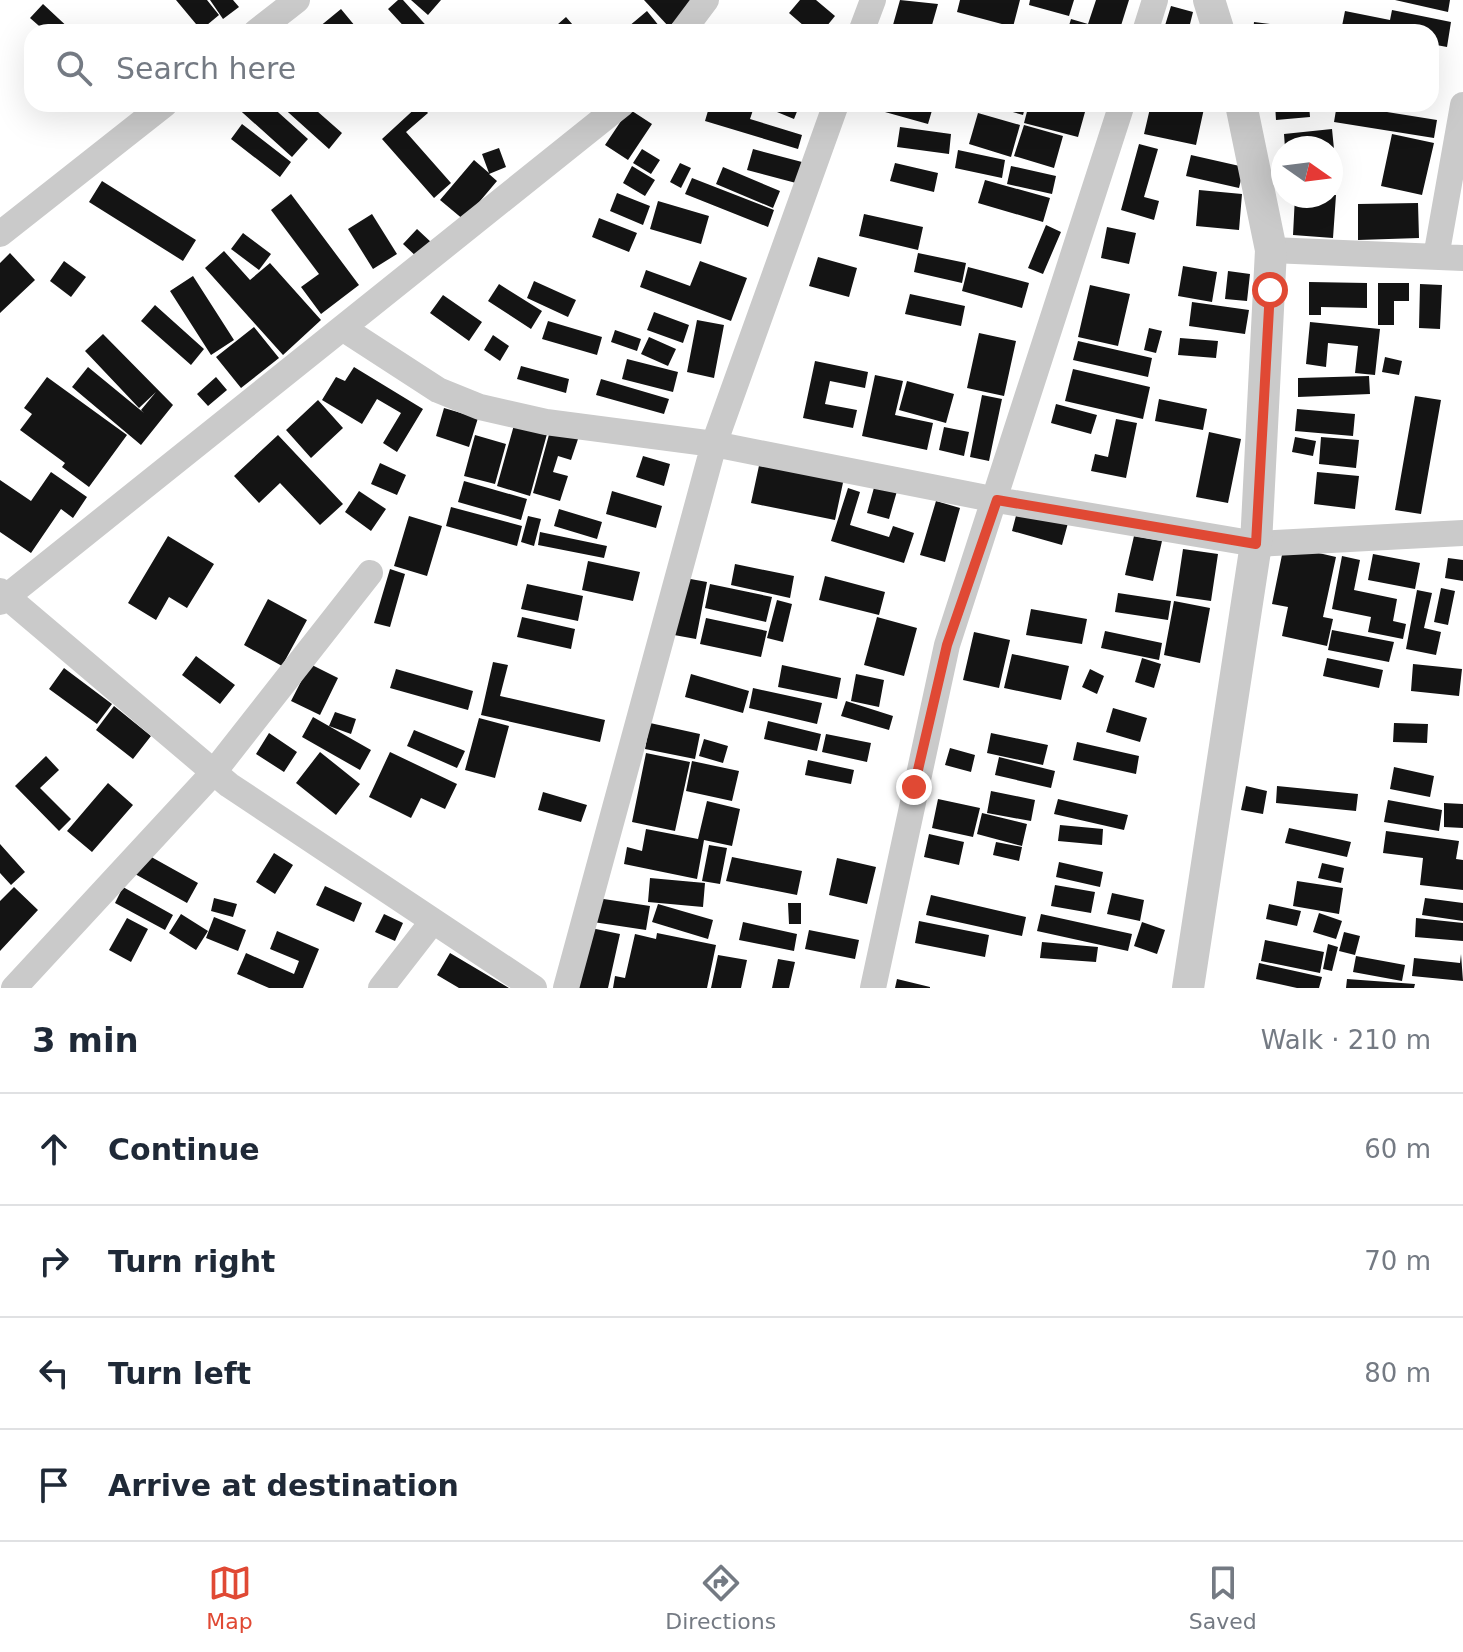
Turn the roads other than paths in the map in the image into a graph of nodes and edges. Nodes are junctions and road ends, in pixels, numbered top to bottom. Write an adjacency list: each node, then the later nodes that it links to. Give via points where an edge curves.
1 (297, 0): 6 (street)
2 (706, 0): 7 (street)
3 (873, 0): 8 (street)
4 (1155, 0): 9 (street)
5 (1209, 0): 10 (street)
6 (266, 24)
7 (688, 24)
8 (864, 24)
9 (1148, 24)
10 (1216, 24)
11 (1463, 105): 19 (street)
12 (155, 112): 17 (street)
13 (612, 112): 21 (street)
14 (833, 112): 22 (street)
15 (1119, 112): 23 (street)
16 (1243, 112): 18 (street)
17 (0, 234)
18 (1271, 250): 19 (street); 25 (street)
19 (1436, 257): 20 (street)
20 (1463, 258)
21 (344, 329): 22 (street, via 438,390 480,407 546,422); 27 (street)
22 (714, 444): 23 (street); 33 (street)
23 (997, 500): 25 (street); 34 (street, via 947,645)
24 (1463, 533): 25 (street)
25 (1256, 544): 35 (street)
26 (370, 573): 28 (street)
27 (2, 597): 28 (street)
28 (213, 773): 29 (street); 30 (street)
29 (433, 921): 31 (street); 32 (street)
30 (14, 988)
31 (381, 988)
32 (534, 988)
33 (566, 988)
34 (873, 988)
35 (1188, 988)

